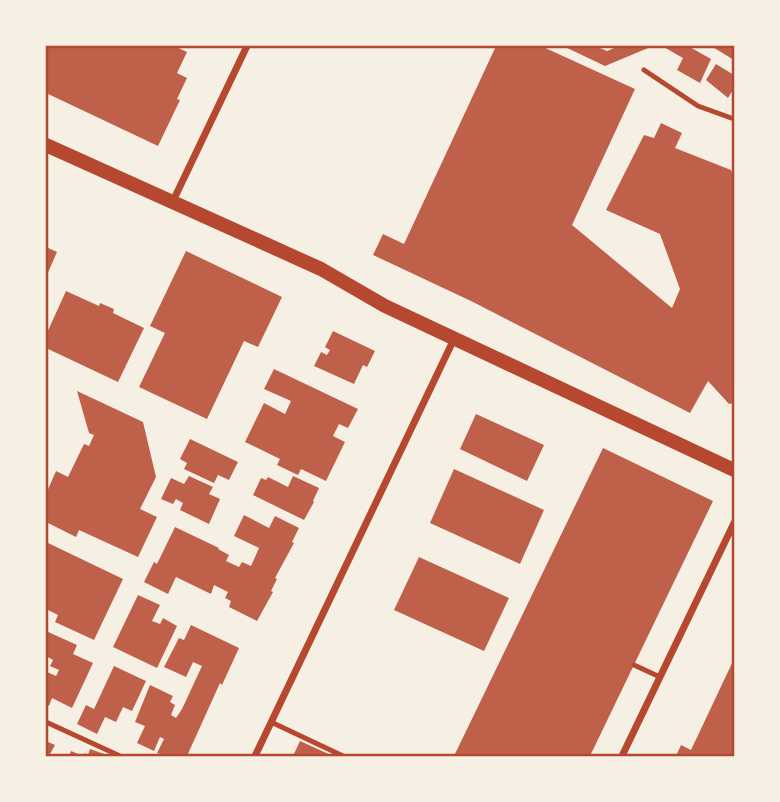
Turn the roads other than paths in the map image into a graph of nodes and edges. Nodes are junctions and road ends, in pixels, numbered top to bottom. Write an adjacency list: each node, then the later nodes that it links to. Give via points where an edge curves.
1 (247, 46): 5 (street)
2 (644, 70): 3 (lane, via 698,106)
3 (734, 118)
4 (46, 145): 5 (main road)
5 (173, 201): 6 (main road, via 321,269)
6 (454, 339): 7 (main road); 12 (street)
7 (734, 470)
8 (734, 523): 10 (street)
9 (634, 665): 10 (lane)
10 (660, 677): 16 (street)
11 (46, 722): 13 (lane)
12 (271, 722): 14 (street); 15 (lane)
13 (120, 757)
14 (255, 757)
15 (344, 757)
16 (622, 757)

